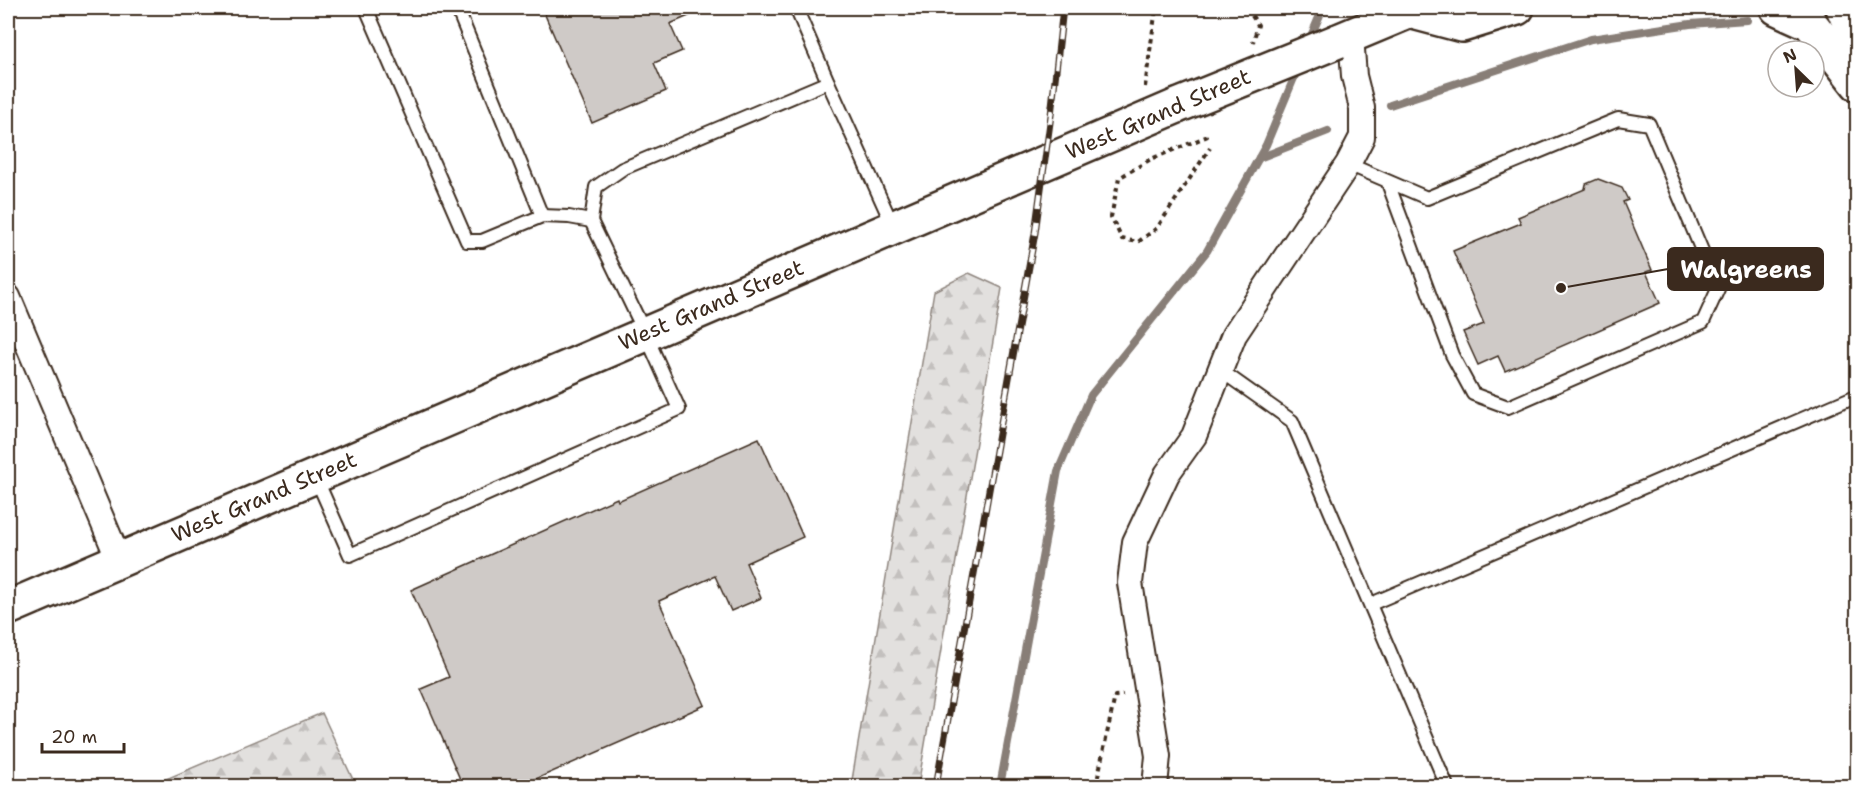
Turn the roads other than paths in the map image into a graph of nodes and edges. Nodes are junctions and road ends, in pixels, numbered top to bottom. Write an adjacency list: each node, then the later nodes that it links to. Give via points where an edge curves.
1 (366, 8): 14 (lane, via 467,241 482,241)
2 (456, 8): 14 (lane)
3 (796, 8): 10 (lane)
4 (1414, 8): 5 (main road, via 1462,25); 8 (main road, West Grand Street)
5 (1517, 8)
6 (1778, 8): 11 (main road, via 1810,23)
7 (1843, 8): 9 (main road)
8 (1344, 39): 12 (street, via 1362,108 1362,137); 16 (main road, West Grand Street, bridge)
9 (1857, 44)
10 (828, 82): 15 (lane, via 622,169 596,187); 16 (lane)
11 (1857, 84)
12 (1348, 164): 13 (lane); 19 (street, via 1234,335)
13 (1388, 183): 13 (lane, via 1427,198 1618,119 1649,124 1718,289 1702,322 1508,407 1473,394 1452,355)
14 (542, 216): 15 (lane)
15 (591, 221): 18 (lane)
16 (893, 227): 18 (main road, West Grand Street)
17 (8, 297): 22 (street)
18 (645, 333): 21 (main road, West Grand Street); 21 (lane, via 679,409 350,555)
19 (1220, 370): 23 (lane, via 1292,420); 25 (street, via 1194,436 1167,474 1136,542 1130,583 1158,756)
20 (1857, 395): 23 (lane)
21 (315, 475): 22 (main road, West Grand Street)
22 (119, 560): 24 (main road, West Grand Street)
23 (1371, 604): 26 (lane)
24 (8, 608)
25 (1155, 786)
26 (1447, 786)

